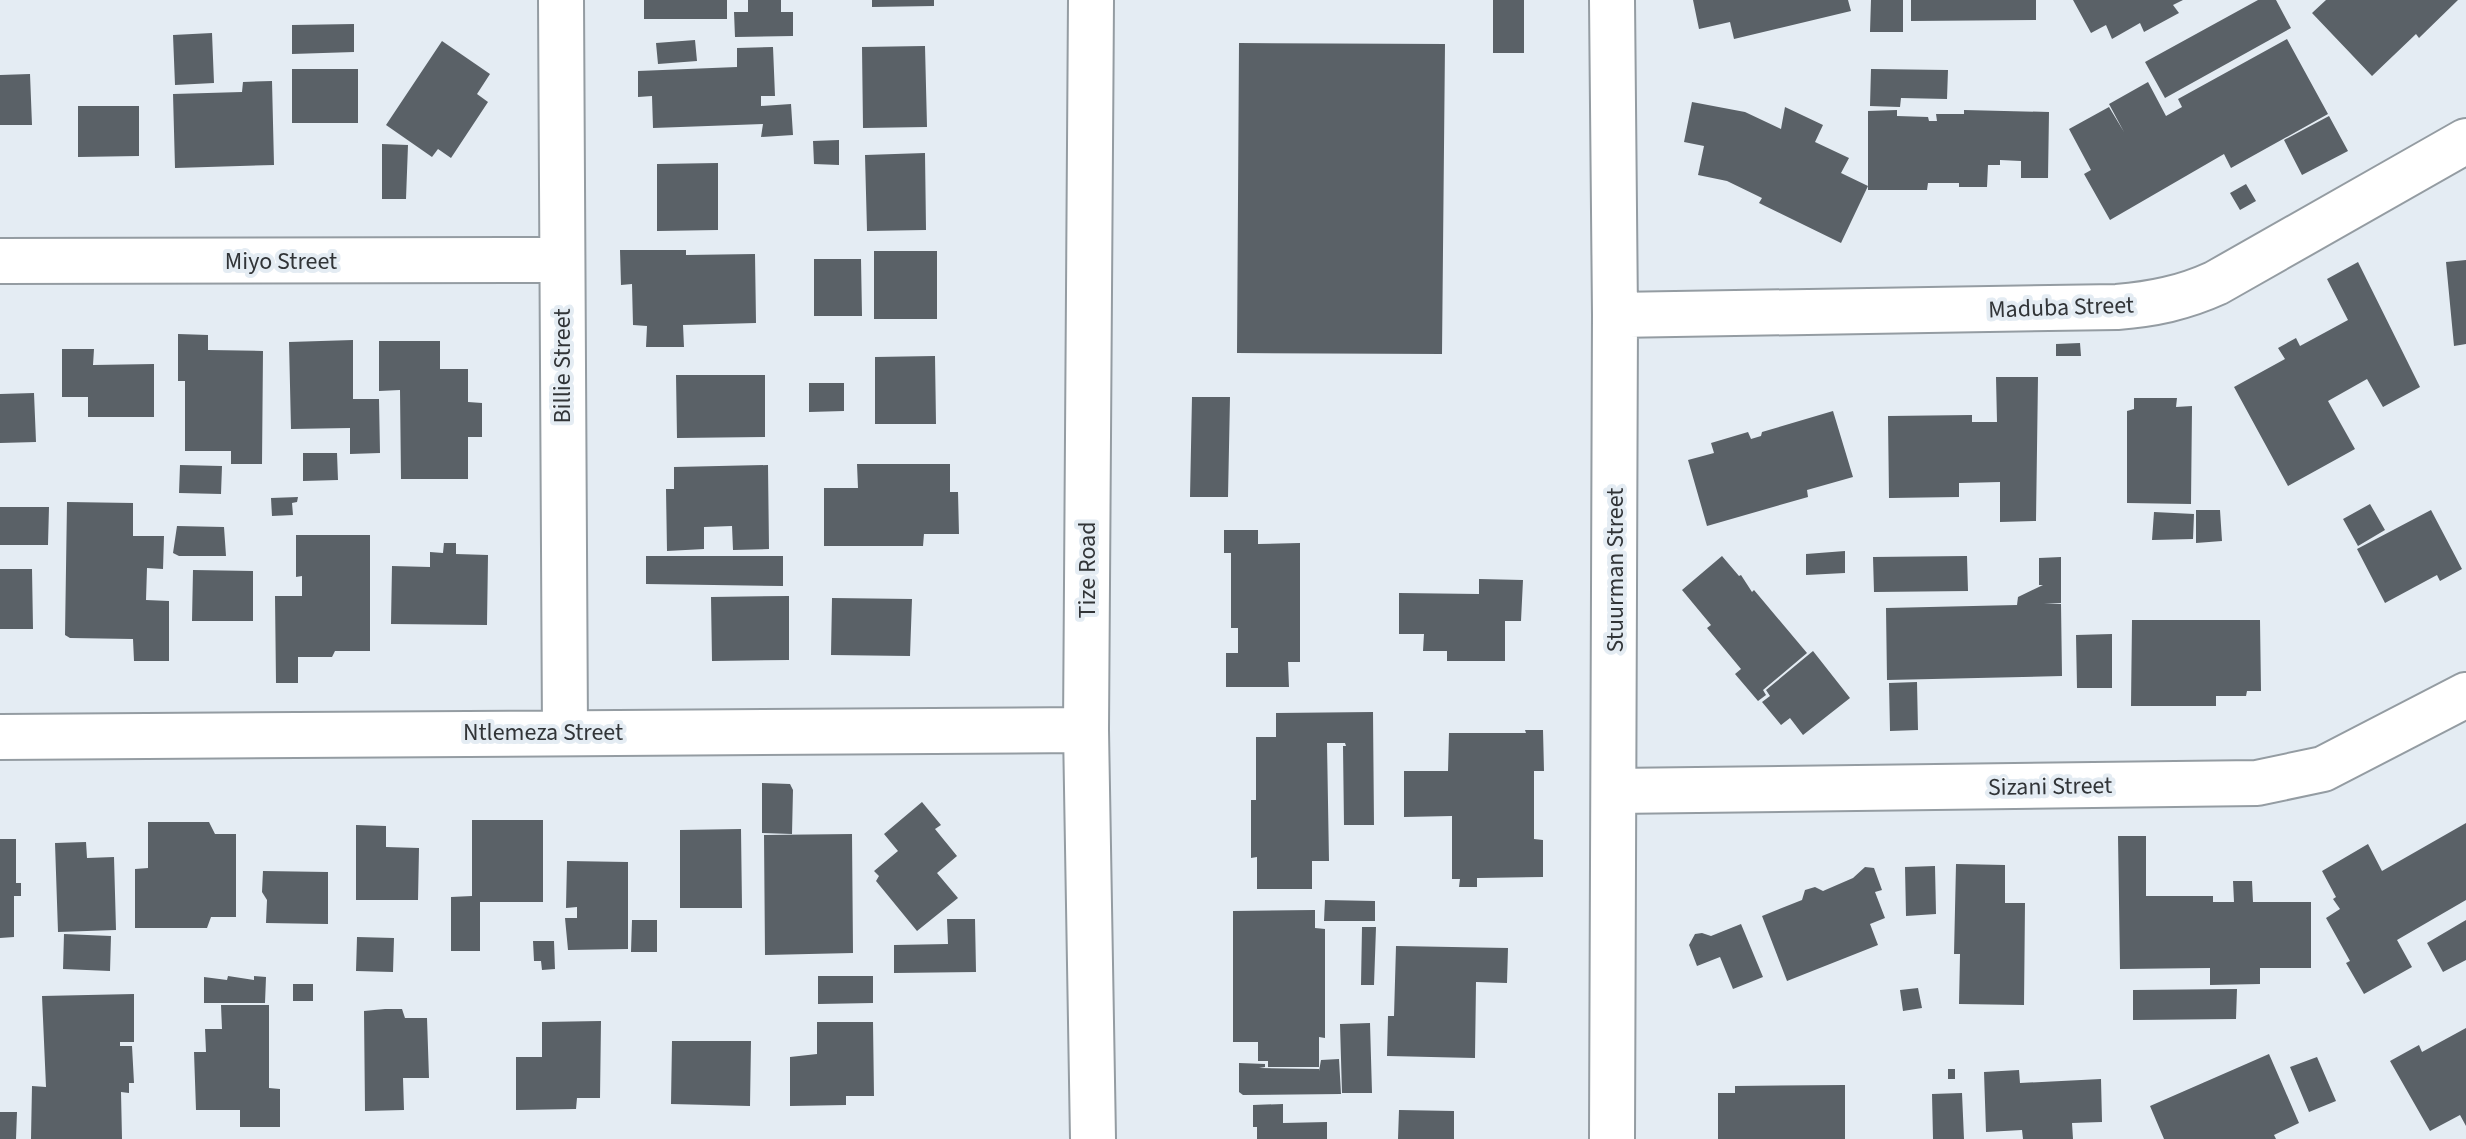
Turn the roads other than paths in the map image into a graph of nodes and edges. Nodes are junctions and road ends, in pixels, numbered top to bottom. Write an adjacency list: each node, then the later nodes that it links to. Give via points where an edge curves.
1 (561, 0): 5 (street, Billie Street)
2 (1091, 0): 9 (street, Tize Road)
3 (1612, 0): 7 (street, Stuurman Street)
4 (2466, 141): 7 (street, Maduba Street, via 2216,283 2154,304)
5 (561, 260): 6 (street, Miyo Street); 10 (street, Billie Street)
6 (0, 261)
7 (1615, 315): 12 (street, Stuurman Street)
8 (2466, 695): 12 (street, Sizani Street, via 2323,769 2257,783)
9 (1086, 730): 10 (street, Ntlemeza Street); 13 (street, Tize Road)
10 (565, 732): 11 (street, Ntlemeza Street)
11 (0, 737)
12 (1614, 791): 14 (street, Stuurman Street)
13 (1093, 1139)
14 (1612, 1139)

